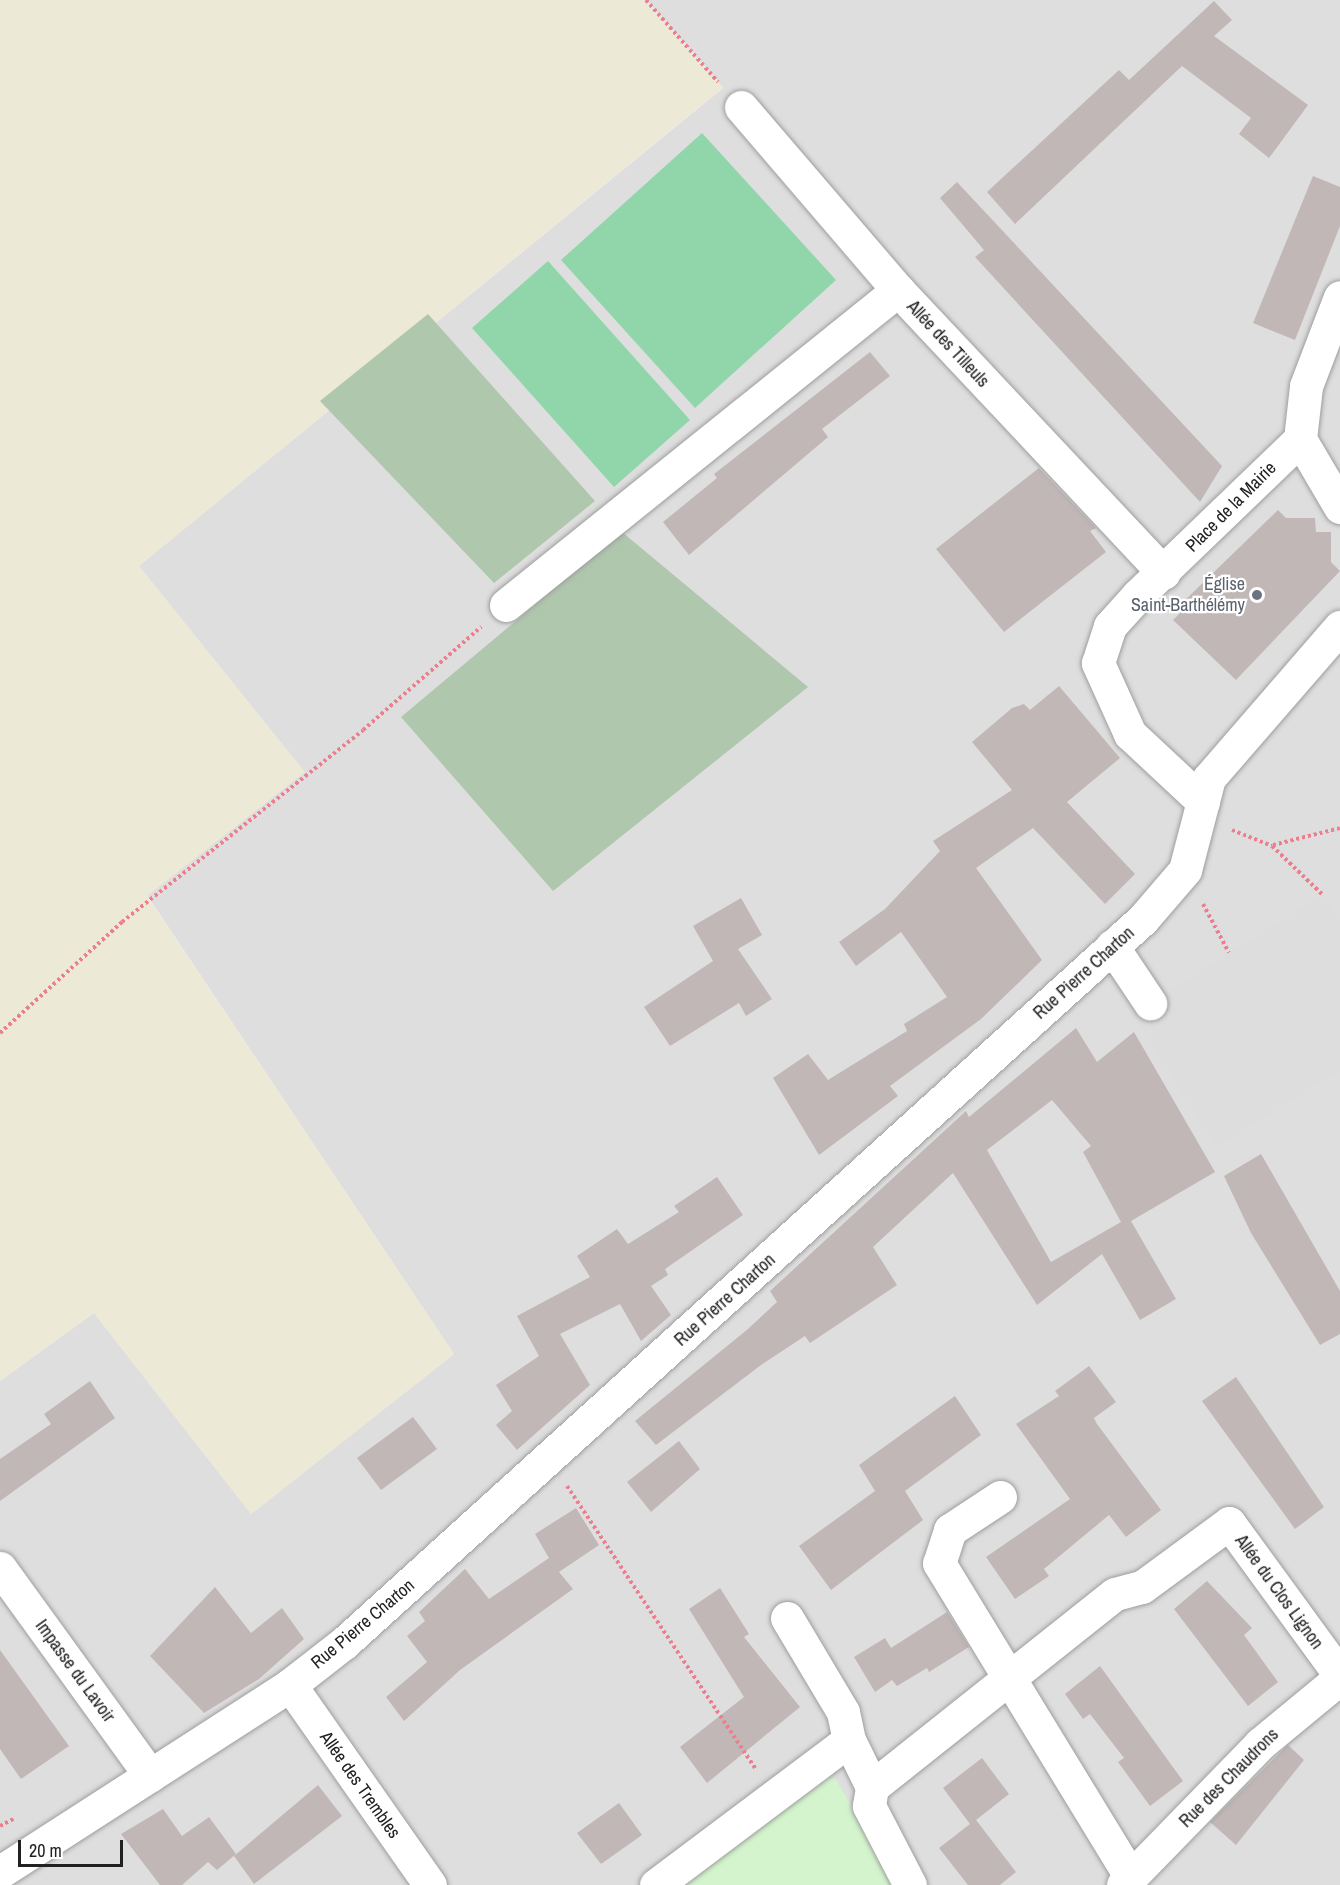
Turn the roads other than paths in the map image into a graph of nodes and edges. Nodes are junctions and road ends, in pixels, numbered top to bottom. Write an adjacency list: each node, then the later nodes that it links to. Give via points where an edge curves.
1 (741, 107): 2 (street, Allée des Tilleuls)
2 (898, 290): 6 (street, Allée des Tilleuls); 7 (street)
3 (1340, 297): 4 (street, via 1306,386)
4 (1300, 439): 5 (street); 6 (street, Place de la Mairie)
5 (1340, 507)
6 (1164, 573): 9 (street, Place de la Mairie, via 1110,626 1098,663 1130,734)
7 (506, 605)
8 (1340, 627): 9 (street, Rue Pierre Charton, via 1209,778)
9 (1202, 810): 10 (street, Rue Pierre Charton, via 1185,870)
10 (1112, 946): 11 (street); 17 (street, Rue Pierre Charton, via 550,1460)
11 (1150, 1003)
12 (1000, 1497): 16 (street, via 950,1530 939,1563)
13 (0, 1568): 19 (street, Impasse du Lavoir)
14 (787, 1618): 18 (street, via 843,1712)
15 (1340, 1677): 16 (street, Allée du Clos Lignon, via 1228,1523 1143,1587 1115,1594); 22 (street, Rue des Chaudrons, via 1260,1744)
16 (1011, 1679): 20 (street); 22 (street)
17 (290, 1685): 19 (street, Rue Pierre Charton); 23 (street, Allée des Trembles)
18 (849, 1740): 20 (street); 24 (street, via 772,1794)
19 (150, 1775): 21 (street, Rue Pierre Charton)
20 (872, 1786): 25 (street, via 869,1806)
21 (0, 1872)
22 (1127, 1881)
23 (430, 1885)
24 (656, 1885)
25 (910, 1885)

